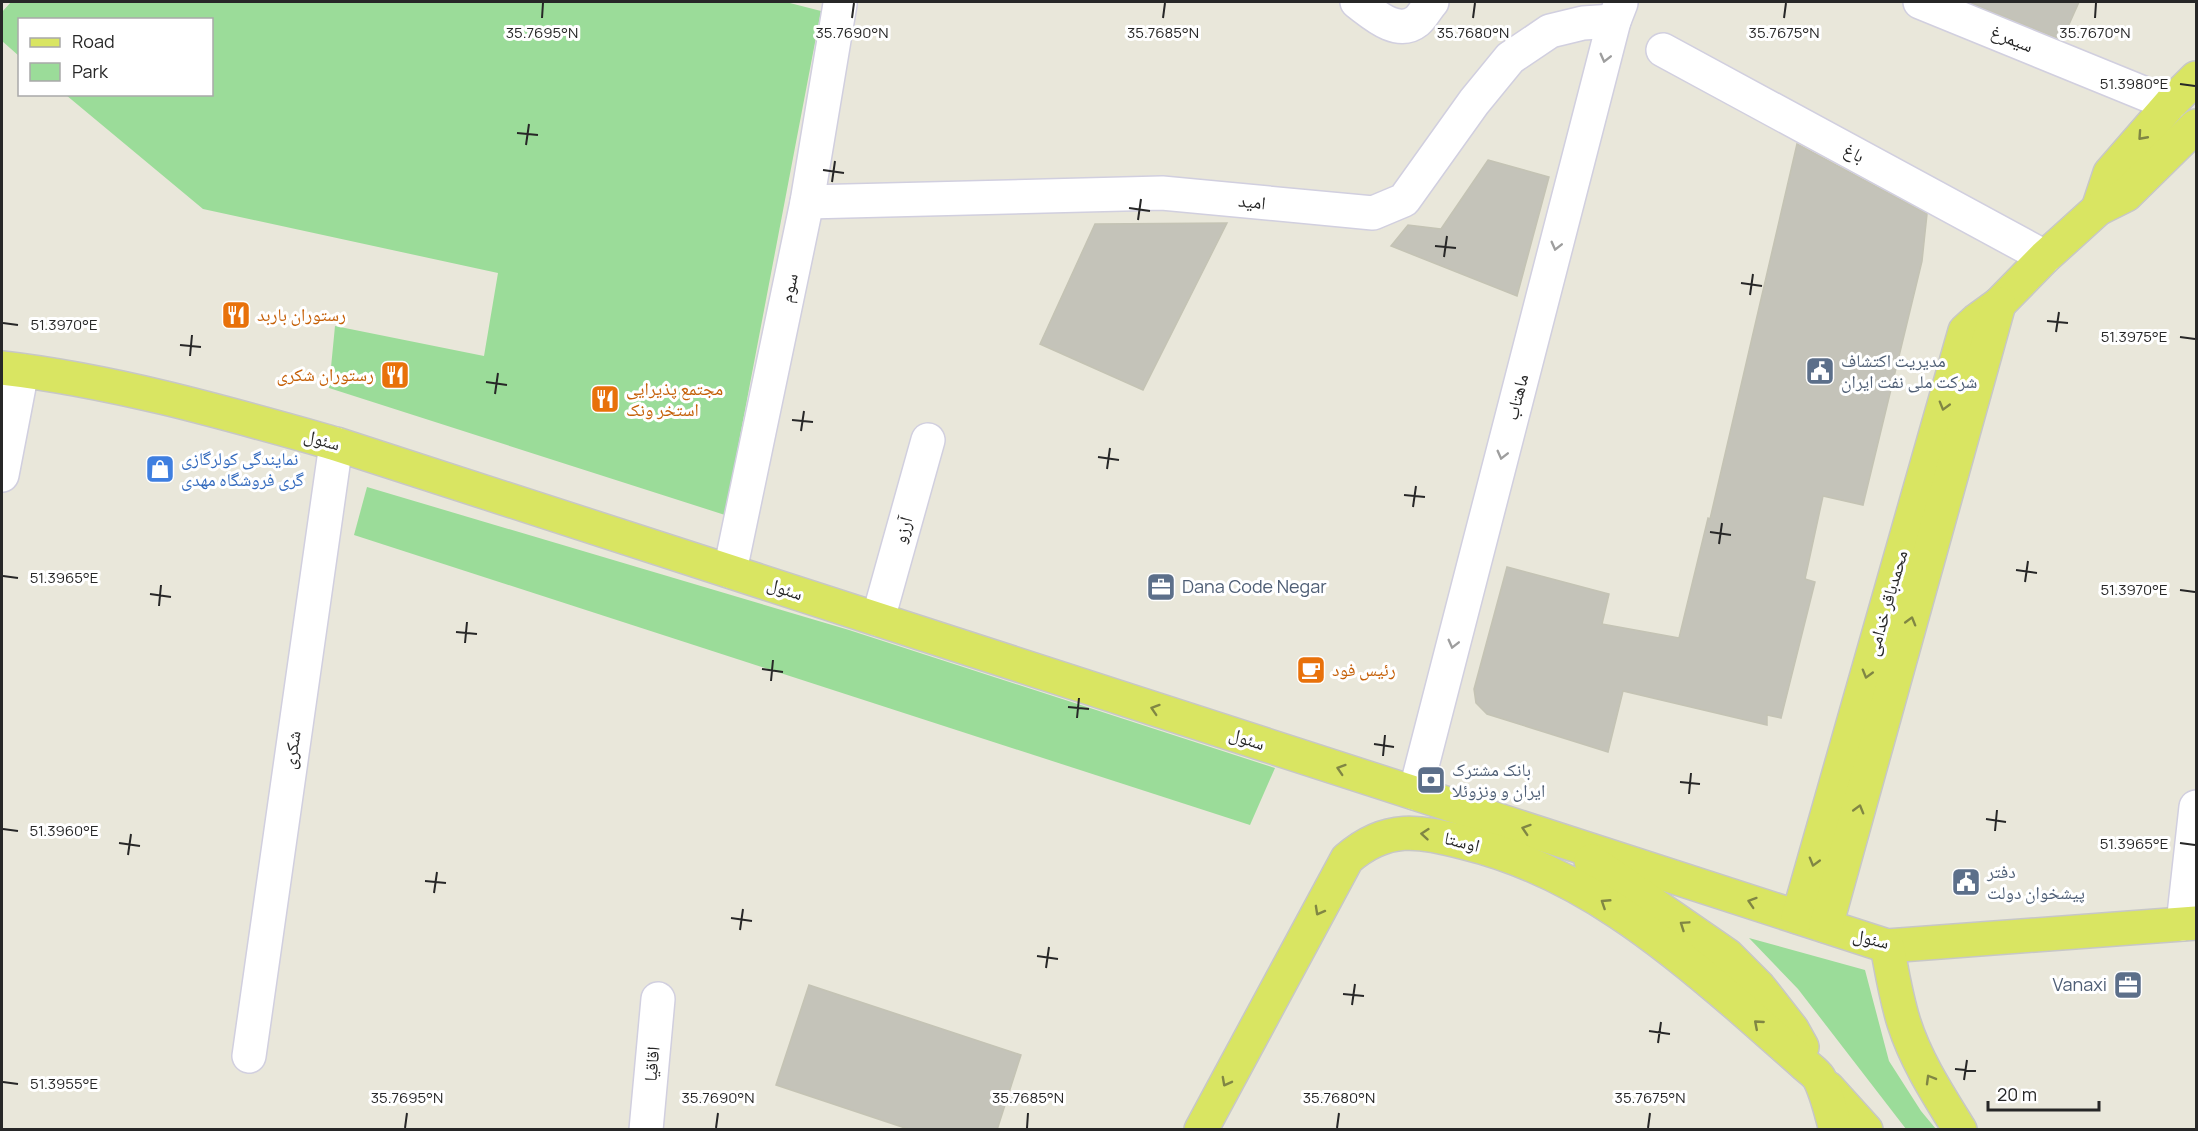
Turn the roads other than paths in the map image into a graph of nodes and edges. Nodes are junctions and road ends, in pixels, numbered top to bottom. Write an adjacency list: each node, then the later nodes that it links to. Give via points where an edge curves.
1 (1357, 2): 2 (street, via 1394,25 1416,21)
2 (1432, 2)
3 (1920, 2): 8 (street, سیمرغ)
4 (840, 4): 10 (street, سوم)
5 (1618, 11): 10 (street, امید, via 1550,31 1510,58 1404,200 1373,213 1162,193); 19 (street, ماهتاب, one-way to 19)
6 (1663, 50): 12 (street, باغ)
7 (2196, 78): 8 (main road, محمدباقر خدامی)
8 (2170, 104): 11 (main road, محمدباقر خدامی, one-way to 11, via 2110,172)
9 (2196, 126): 11 (main road, محمدباقر خدامی, via 2126,195)
10 (807, 202): 17 (street, سوم)
11 (2098, 209): 12 (main road, محمدباقر خدامی)
12 (2045, 257): 22 (main road, محمدباقر خدامی, via 1999,304)
13 (12, 370): 15 (main road, سئول, via 96,383 222,411); 16 (street)
14 (928, 441): 18 (street, آرزو)
15 (336, 444): 17 (main road, سئول); 26 (street, شکری)
16 (2, 475)
17 (730, 571): 18 (main road, سئول)
18 (878, 619): 19 (main road, سئول, one-way to 18)
19 (1415, 793): 21 (main road, سئول, one-way to 19)
20 (2196, 807): 23 (street)
21 (1560, 840): 22 (main road, سئول, one-way to 21); 27 (main road, سئول, one-way to 21, via 1792,1029 1760,987 1727,955)
22 (1812, 922): 24 (main road, سئول)
23 (2190, 923): 24 (main road, سئول)
24 (1887, 946): 32 (main road, one-way to 24, via 1916,1055 1904,1025)
25 (658, 999): 28 (street, اقاقیا)
26 (249, 1056)
27 (1818, 1076): 29 (main road, اوستا, one-way to 29, via 1674,952 1558,876 1484,847 1426,833 1394,834 1360,848 1347,860); 30 (main road); 31 (main road, سئول)
28 (646, 1130)
29 (1201, 1130)
30 (1836, 1130)
31 (1866, 1130)
32 (1960, 1130)

